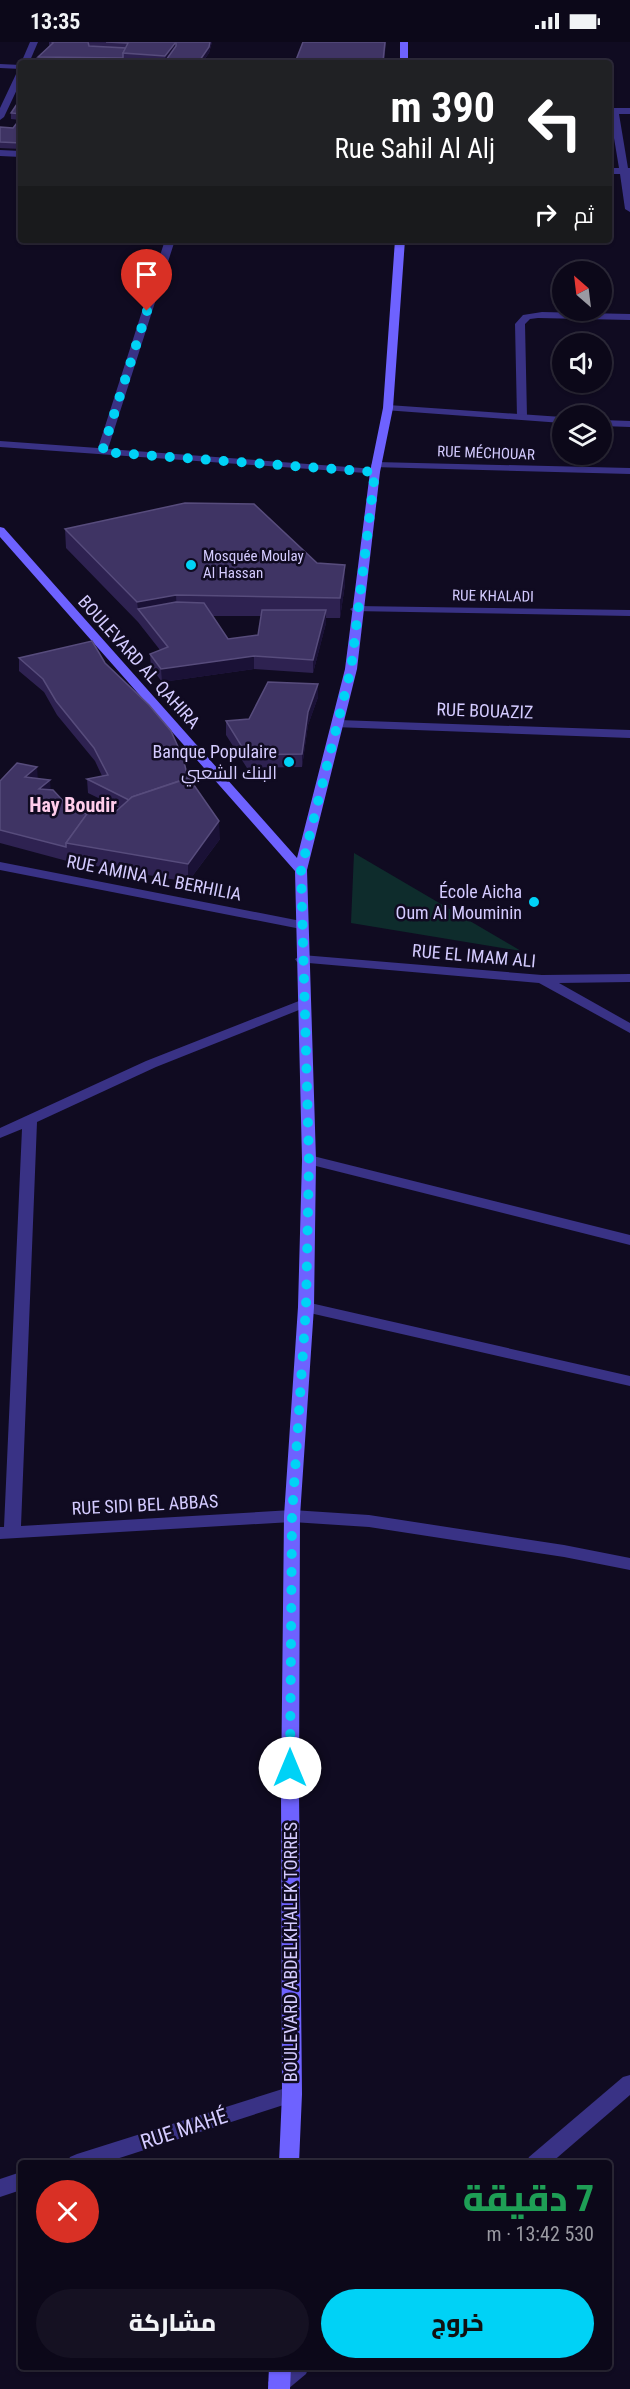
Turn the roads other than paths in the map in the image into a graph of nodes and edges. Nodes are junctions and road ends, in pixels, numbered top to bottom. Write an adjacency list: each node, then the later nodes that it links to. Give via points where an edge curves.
1 (34, 42): 3 (street)
2 (404, 42): 4 (main road)
3 (26, 60)
4 (404, 60)
5 (0, 66): 6 (street)
6 (18, 67)
7 (18, 78): 10 (street)
8 (612, 111): 9 (street); 13 (street)
9 (630, 111)
10 (0, 117)
11 (0, 153): 12 (street)
12 (18, 154)
13 (627, 170): 14 (street); 15 (street)
14 (612, 171)
15 (630, 209)
16 (169, 243): 25 (street)
17 (400, 243): 19 (main road, BOULEVARD ABDELKHALEK TORRES)
18 (630, 317): 20 (street, via 542,315 523,319)
19 (388, 408): 20 (street); 26 (main road, BOULEVARD ABDELKHALEK TORRES)
20 (522, 417): 21 (street)
21 (552, 419)
22 (612, 423): 23 (street)
23 (630, 424)
24 (0, 444): 25 (street, RUE MÉCHOUAR)
25 (102, 452): 26 (street, RUE MÉCHOUAR)
26 (376, 468): 27 (street, RUE MÉCHOUAR); 29 (main road, BOULEVARD ABDELKHALEK TORRES)
27 (630, 471)
28 (0, 530): 34 (main road, BOULEVARD AL QAHIRA)
29 (356, 609): 30 (street, RUE KHALADI); 31 (main road, BOULEVARD ABDELKHALEK TORRES, via 351,669)
30 (630, 613)
31 (338, 724): 32 (street, RUE BOUAZIZ); 34 (main road, BOULEVARD ABDELKHALEK TORRES)
32 (630, 734)
33 (0, 866): 35 (street, RUE AMINA AL BERHILIA)
34 (301, 870): 35 (main road, BOULEVARD ABDELKHALEK TORRES)
35 (301, 925): 36 (main road, BOULEVARD ABDELKHALEK TORRES)
36 (302, 959): 38 (street, RUE EL IMAM ALI); 39 (main road, BOULEVARD ABDELKHALEK TORRES)
37 (630, 978): 38 (street)
38 (542, 979): 40 (street, RUE EL IMAM ALI)
39 (304, 1003): 41 (street, via 151,1064); 43 (main road, BOULEVARD ABDELKHALEK TORRES)
40 (630, 1029)
41 (30, 1121): 42 (street); 48 (street)
42 (0, 1134)
43 (309, 1161): 44 (street); 45 (main road, BOULEVARD ABDELKHALEK TORRES)
44 (630, 1240)
45 (306, 1307): 46 (street); 47 (main road, BOULEVARD ABDELKHALEK TORRES)
46 (630, 1381)
47 (292, 1516): 48 (street, RUE SIDI BEL ABBAS); 49 (street, RUE SIDI BEL ABBAS, via 369,1521); 51 (main road, BOULEVARD ABDELKHALEK TORRES)
48 (6, 1533)
49 (630, 1564)
50 (630, 2083): 54 (street)
51 (292, 2094): 52 (street, RUE MAHÉ); 53 (main road, BOULEVARD ABDELKHALEK TORRES)
52 (86, 2160)
53 (289, 2160)
54 (540, 2160)
55 (18, 2182): 56 (street)
56 (0, 2188)
57 (294, 2370): 58 (street)
58 (279, 2380)

